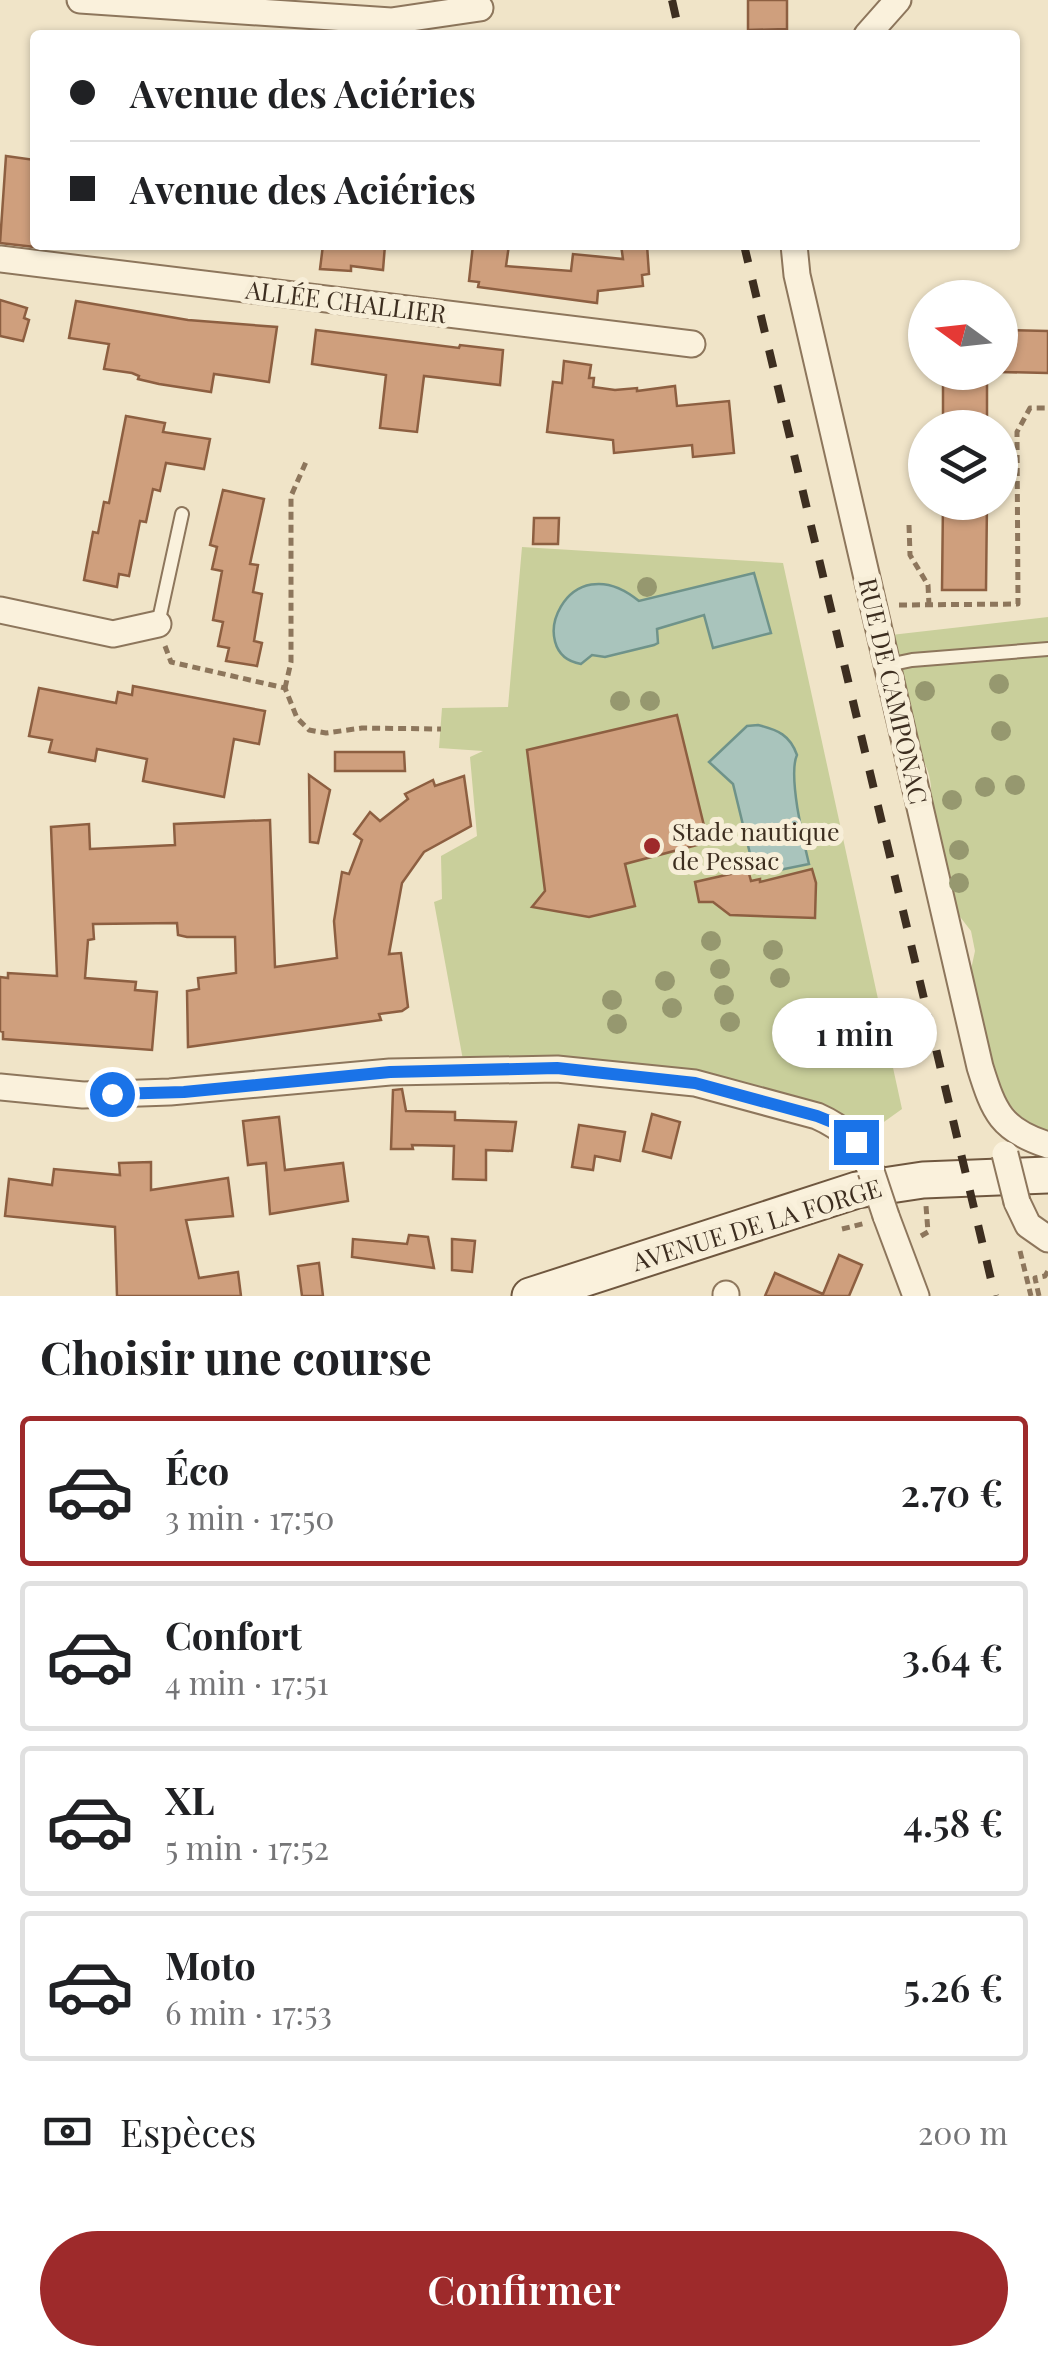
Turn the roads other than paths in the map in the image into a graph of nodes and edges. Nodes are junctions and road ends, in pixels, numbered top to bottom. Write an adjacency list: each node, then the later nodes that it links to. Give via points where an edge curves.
1 (80, 0): 3 (street, via 392,21)
2 (898, 0): 4 (street)
3 (480, 8)
4 (871, 30)
5 (794, 250): 12 (street, RUE DE CAMPONAC)
6 (0, 259): 7 (street, ALLÉE CHALLIER)
7 (692, 344)
8 (182, 514): 10 (lane)
9 (0, 610): 10 (street, via 113,634)
10 (158, 624)
11 (1048, 649): 12 (lane)
12 (888, 666): 14 (street, RUE DE CAMPONAC, via 980,1067)
13 (0, 1087): 19 (street, bridge, via 83,1095 184,1092 390,1072 557,1068 695,1083 817,1116 856,1142)
14 (1008, 1142): 15 (street); 17 (street, RUE DE CAMPONAC, bridge, via 1017,1202 1028,1226)
15 (1048, 1145)
16 (1048, 1175): 18 (main road, AVENUE DE LA FORGE, via 857,1190)
17 (1048, 1239)
18 (530, 1296)
19 (916, 1296)

